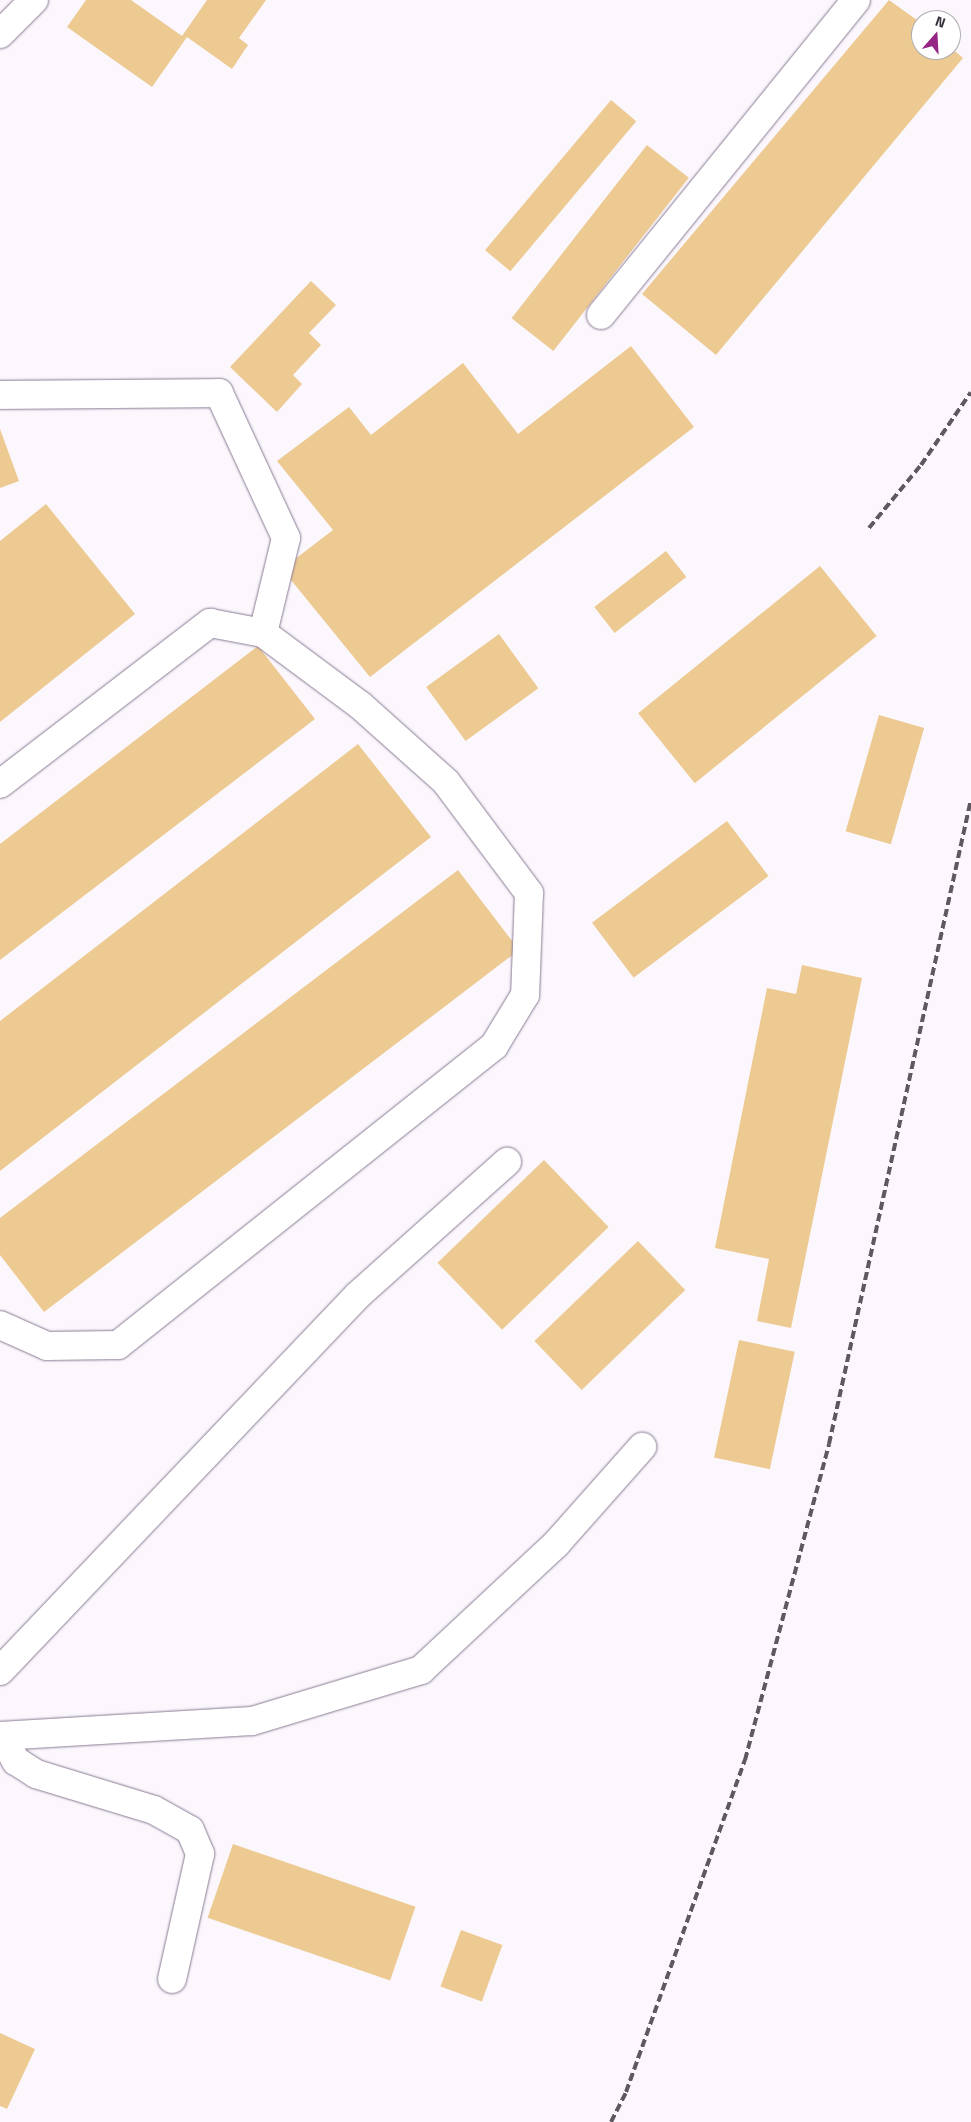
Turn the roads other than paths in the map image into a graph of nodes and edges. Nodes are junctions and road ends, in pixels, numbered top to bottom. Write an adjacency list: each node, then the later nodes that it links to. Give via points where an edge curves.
1 (34, 0): 3 (lane)
2 (856, 0): 4 (lane)
3 (0, 34)
4 (601, 315)
5 (0, 395): 6 (lane, via 219,393 286,538)
6 (263, 633): 7 (lane, via 210,623); 9 (lane, via 360,705 446,782 530,894 525,995 494,1046 118,1345 47,1346)
7 (0, 784)
8 (507, 1162): 11 (lane, via 358,1295)
9 (0, 1325)
10 (642, 1447): 12 (lane, via 556,1544 421,1670 252,1721)
11 (0, 1671)
12 (1, 1736): 13 (lane, via 16,1762 36,1774 154,1810 190,1830 200,1854)
13 (172, 1979)

